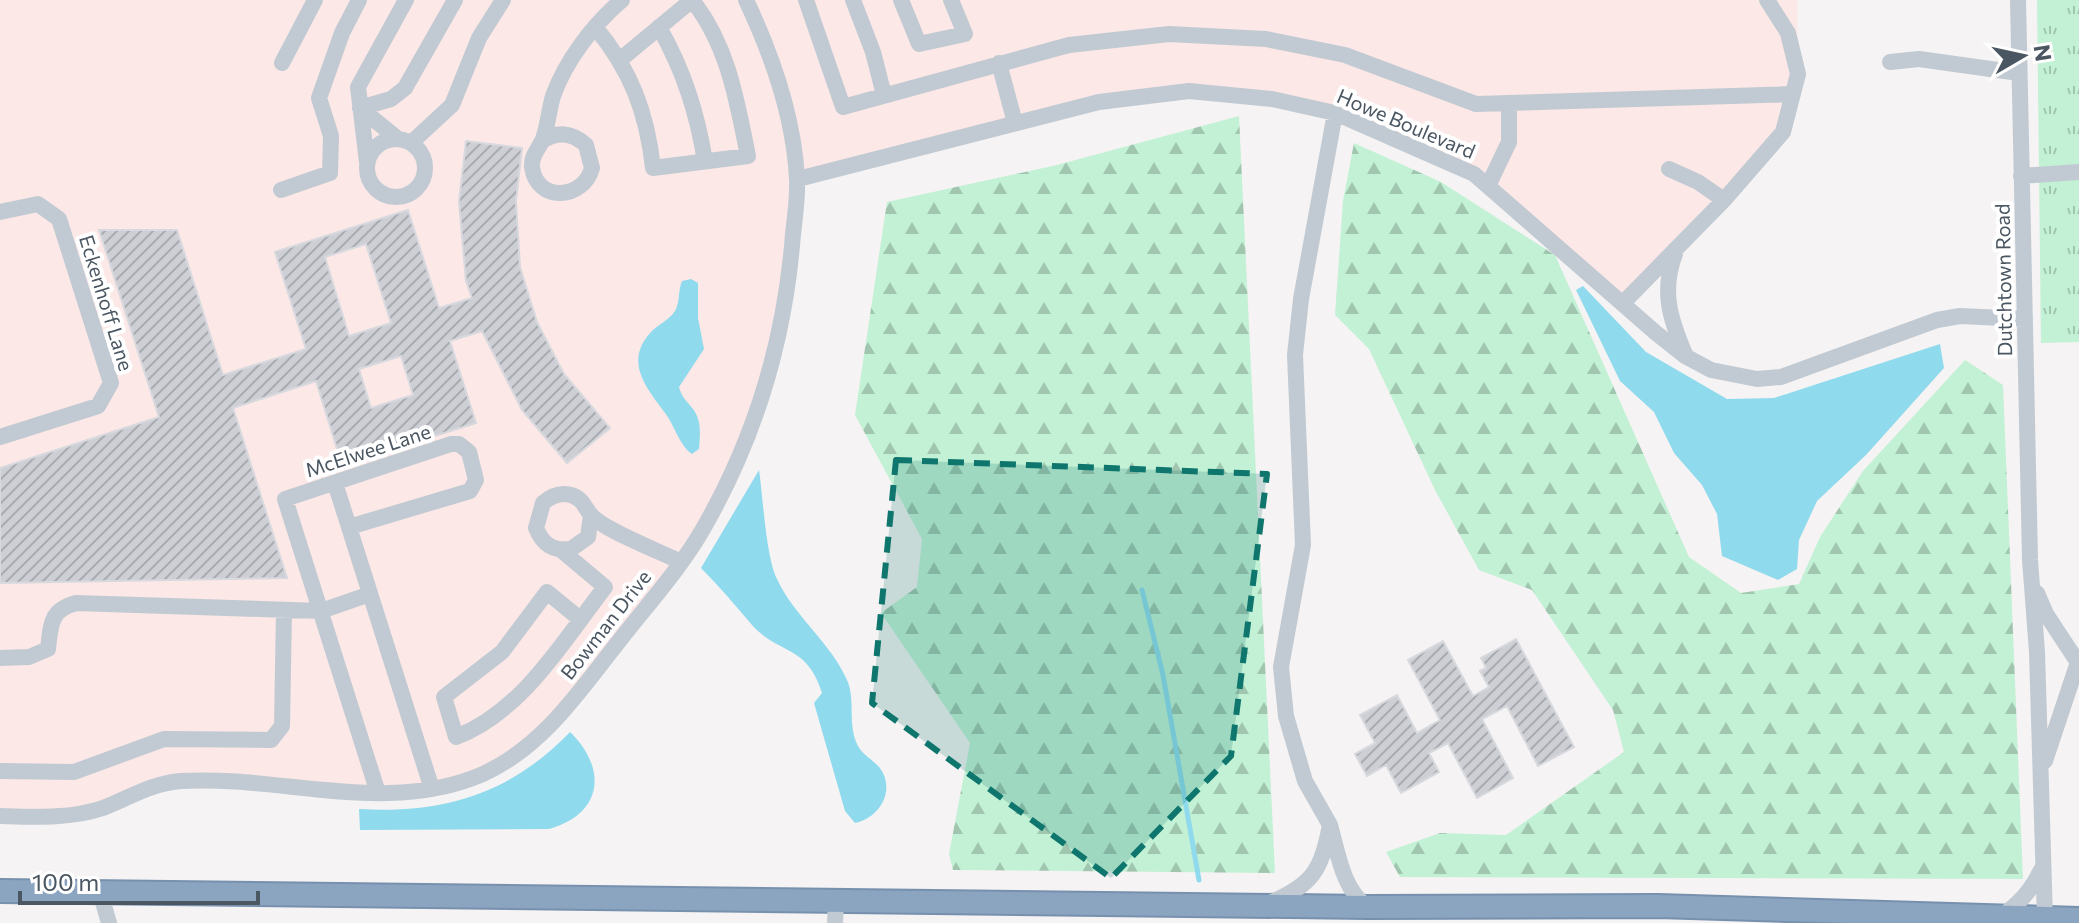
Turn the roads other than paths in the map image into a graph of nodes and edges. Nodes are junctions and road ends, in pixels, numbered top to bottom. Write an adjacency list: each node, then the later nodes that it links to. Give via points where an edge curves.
1 (315, 0): 18 (street)
2 (359, 0): 36 (street, via 319,98 331,136 330,173)
3 (406, 0): 24 (street, via 358,87)
4 (455, 0): 24 (street, via 405,88 391,99)
5 (503, 0): 27 (street, via 479,38 452,105)
6 (622, 0): 14 (street)
7 (746, 0): 34 (street, Bowman Drive, via 769,48)
8 (806, 0): 22 (street, via 843,107)
9 (853, 0): 22 (street)
10 (901, 0): 11 (street, via 919,44 965,34)
11 (951, 0)
12 (1767, 0): 21 (street, via 1794,53 1798,74)
13 (2018, 0): 20 (street, Dutchtown Road)
14 (595, 27): 16 (street); 28 (street, via 554,95)
15 (659, 27): 16 (street); 29 (street, via 681,66); 29 (street, via 692,0 704,14 732,77 748,156)
16 (621, 59): 29 (street, via 641,105 653,168)
17 (1890, 62): 20 (street, via 1919,59)
18 (282, 63)
19 (999, 63): 22 (street); 23 (street, via 1133,36 1266,39 1345,55 1476,104); 26 (street)
20 (2019, 73): 33 (street, Dutchtown Road)
21 (1793, 94): 23 (street); 37 (street, via 1776,143)
22 (884, 95)
23 (1509, 103): 35 (street, via 1509,142)
24 (360, 108): 27 (street); 30 (street)
25 (1335, 113): 26 (street, Howe Boulevard, via 1272,99 1189,91 1099,102); 35 (street, Howe Boulevard, via 1474,174); 61 (street, via 1299,313 1295,355 1303,545 1281,667 1286,716 1305,781)
26 (1015, 123): 34 (street, Howe Boulevard)
27 (405, 141): 30 (street, via 378,145); 30 (street, via 424,159 425,173 408,195 394,198 381,193 368,177)
28 (542, 141)
29 (705, 161)
30 (367, 163)
31 (1669, 169): 37 (street)
32 (2079, 172): 33 (street)
33 (2021, 176): 41 (street, Dutchtown Road)
34 (798, 179): 49 (street, Bowman Drive, via 789,287 770,377 730,478)
35 (1488, 186): 40 (street, Howe Boulevard)
36 (281, 190)
37 (1724, 200): 39 (street)
38 (0, 212): 43 (street, Eckenhoff Lane, via 38,204 59,219 111,383 98,406)
39 (1677, 249): 40 (street); 42 (street, via 1667,303)
40 (1623, 303): 42 (street, Howe Boulevard)
41 (2025, 319): 42 (street, Howe Boulevard, via 1937,320 1781,377 1733,376); 48 (street, Dutchtown Road)
42 (1685, 356)
43 (0, 437)
44 (335, 483): 46 (street); 46 (street, McElwee Lane, via 451,444 469,452 476,480 470,491); 52 (street, McElwee Lane, via 285,499)
45 (591, 516): 47 (street, via 588,537 581,545); 47 (street, via 583,501 567,494 543,503 536,519 539,536); 49 (street)
46 (349, 527): 50 (street)
47 (561, 550): 53 (street, via 605,587)
48 (2030, 560): 55 (street, Dutchtown Road, via 2037,596); 57 (street, Dutchtown Road)
49 (681, 562): 58 (street, Bowman Drive, via 551,727 484,773)
50 (370, 594): 52 (street); 58 (street)
51 (284, 610): 52 (street); 54 (street, via 76,603 60,607 51,619 48,649 29,657); 56 (street, via 282,726 271,740 164,739 74,772)
52 (321, 611): 59 (street, McElwee Lane)
53 (580, 619): 53 (street, via 530,684 473,731 456,737 444,697 502,652 547,592)
54 (0, 658)
55 (2079, 663): 57 (street, Dutchtown Road, via 2051,736)
56 (0, 771)
57 (2040, 786): 62 (street, Dutchtown Road)
58 (432, 789): 59 (street, Bowman Drive)
59 (378, 793): 60 (street, Bowman Drive, via 184,781 61,817)
60 (0, 816)
61 (1330, 825): 65 (street, via 1323,863 1296,891); 66 (street, via 1344,873 1358,900)
62 (2043, 865): 68 (street, via 2026,896); 70 (street, Dutchtown Road)
63 (0, 891): 64 (highway)
64 (100, 892): 67 (highway); 71 (street); 72 (street)
65 (1267, 904): 66 (highway); 67 (highway)
66 (1368, 907): 68 (highway, via 1658,906)
67 (835, 912)
68 (1999, 918): 70 (highway)
69 (2079, 919): 70 (highway)
70 (2043, 921)
71 (97, 923)
72 (109, 923)

